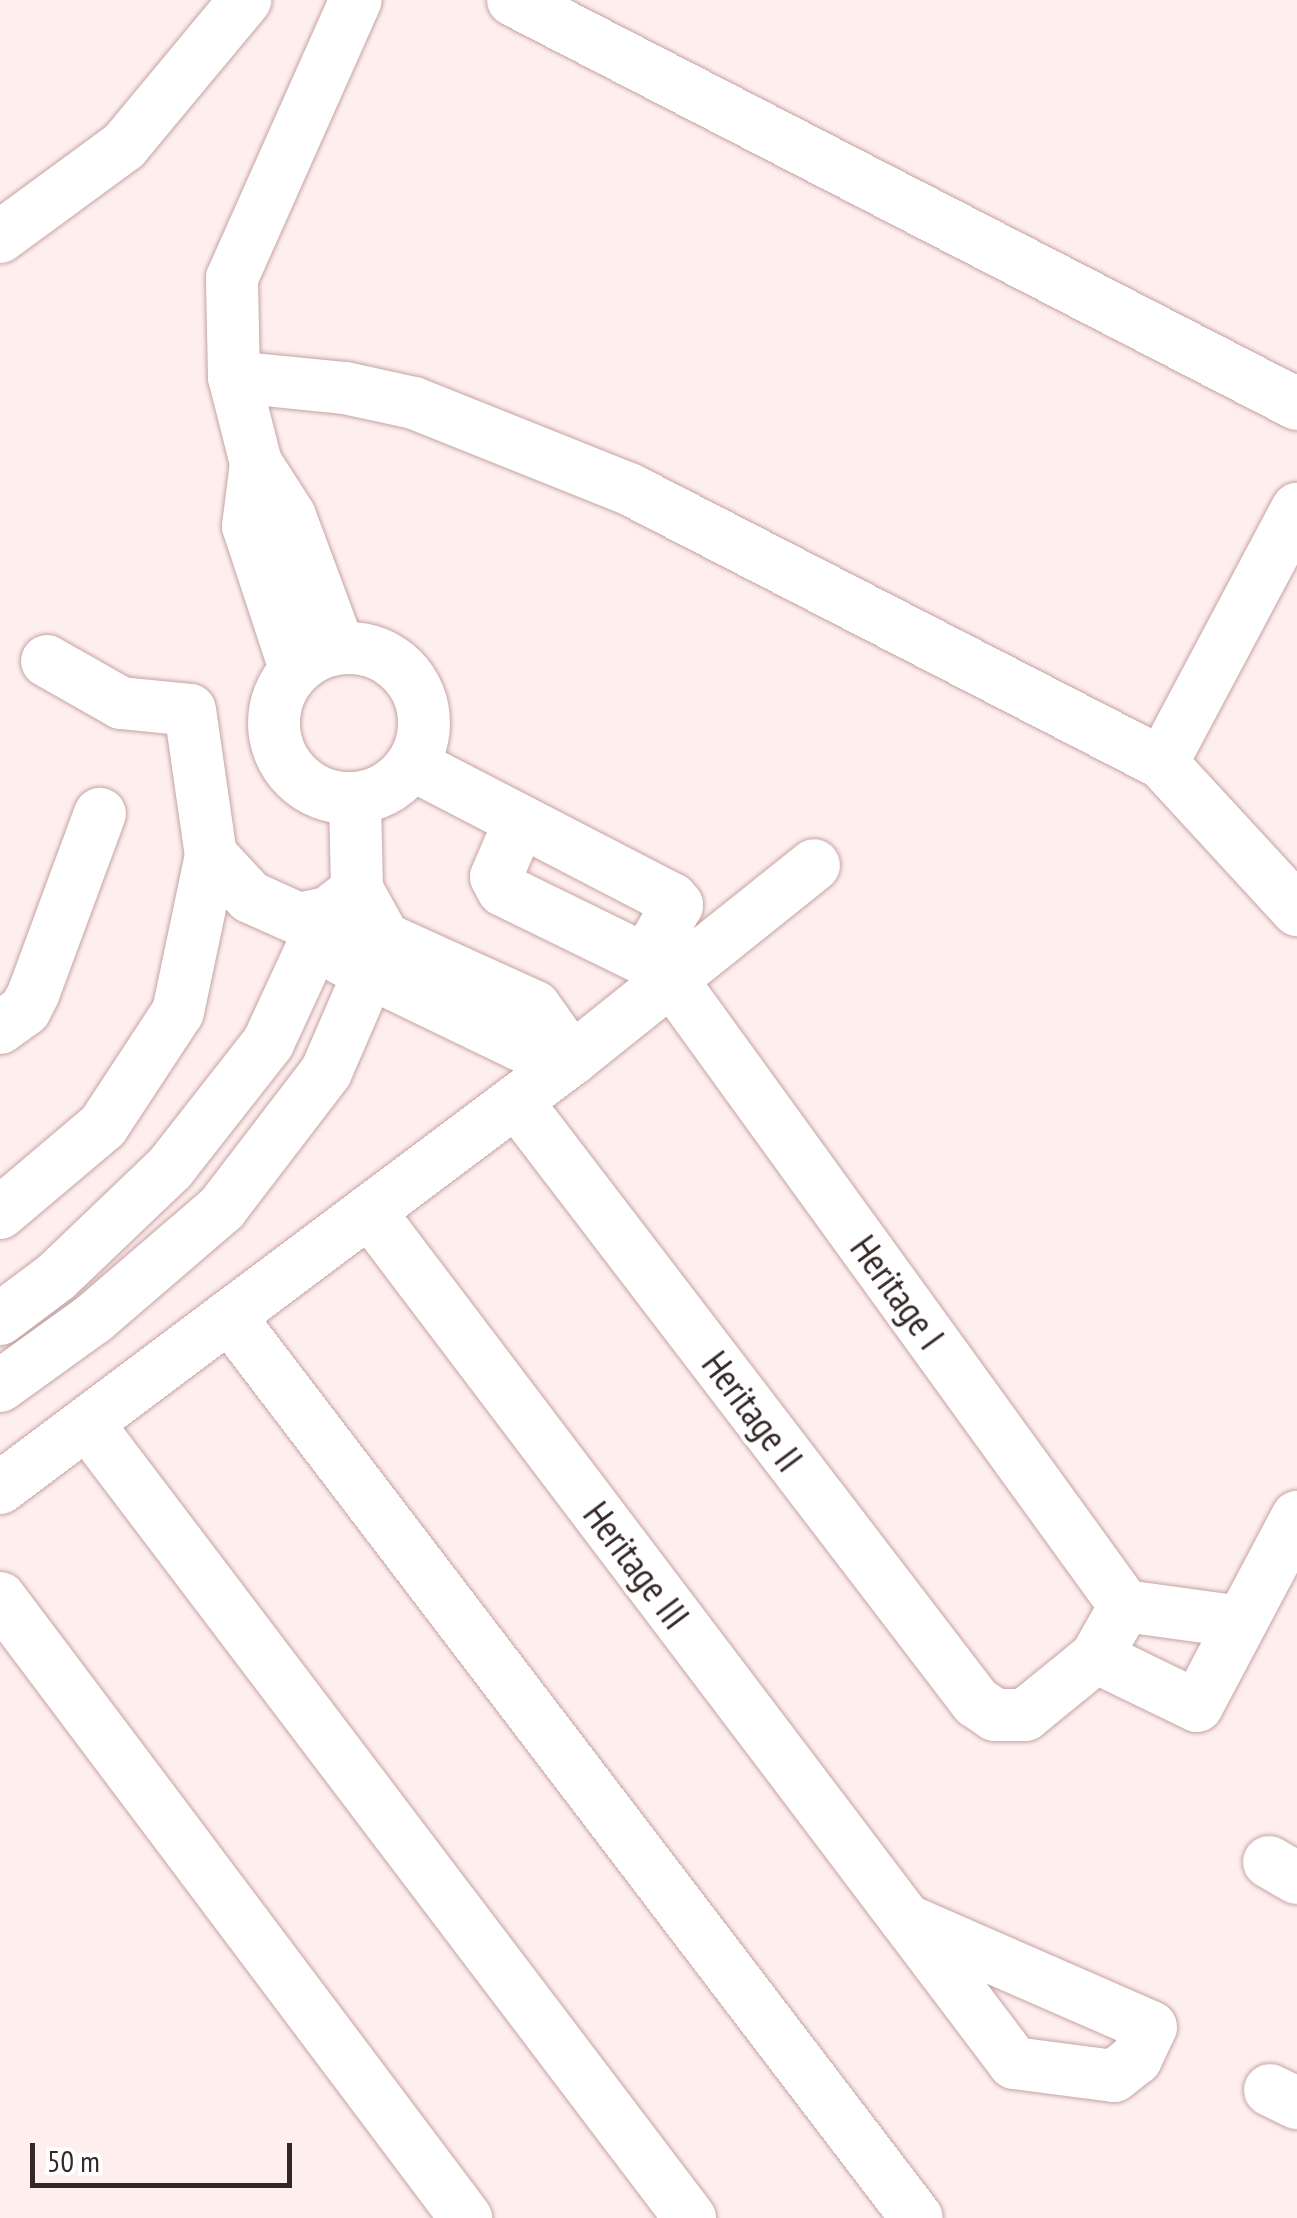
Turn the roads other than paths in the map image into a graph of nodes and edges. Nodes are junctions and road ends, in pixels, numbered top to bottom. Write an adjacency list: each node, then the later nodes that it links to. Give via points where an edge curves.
1 (245, 0): 4 (street, via 124,146)
2 (356, 0): 5 (street, via 232,278)
3 (513, 0): 6 (street)
4 (0, 237)
5 (234, 377): 8 (street, via 256,464 248,526); 10 (street, via 414,403 611,482)
6 (1297, 404)
7 (1297, 509): 10 (street)
8 (317, 658): 11 (street, via 373,652 402,670 421,699 424,733); 12 (street, via 276,701 274,738 290,770 319,793)
9 (47, 661): 15 (street, via 122,703 190,710)
10 (1162, 763): 17 (street)
11 (413, 765): 12 (street, via 388,788); 14 (street)
12 (356, 799): 18 (street)
13 (100, 814): 21 (street, via 34,992 25,1010)
14 (520, 823)
15 (212, 854): 18 (street, via 250,897); 25 (street, via 178,1012 103,1126)
16 (814, 864): 20 (street)
17 (1297, 910)
18 (324, 917): 19 (street); 19 (street); 27 (street, via 268,1043 170,1168 56,1277)
19 (379, 956): 22 (street, via 520,1044); 28 (street, via 326,1072 222,1208 93,1319)
20 (671, 978): 22 (street); 33 (street, Heritage I)
21 (0, 1028)
22 (572, 1059): 23 (street)
23 (516, 1100): 24 (street); 35 (street, Heritage II, via 976,1702 995,1716 1025,1715)
24 (369, 1211): 26 (street); 36 (street, Heritage III)
25 (0, 1213)
26 (229, 1316): 29 (street); 39 (street)
27 (0, 1318)
28 (0, 1386)
29 (87, 1423): 30 (street); 38 (street)
30 (0, 1488)
31 (1297, 1517): 34 (street)
32 (0, 1598): 37 (street)
33 (1126, 1606): 34 (street); 35 (street)
34 (1242, 1622): 35 (street, via 1197,1706)
35 (1096, 1658)
36 (906, 1920)
37 (466, 2218)
38 (690, 2218)
39 (917, 2218)

